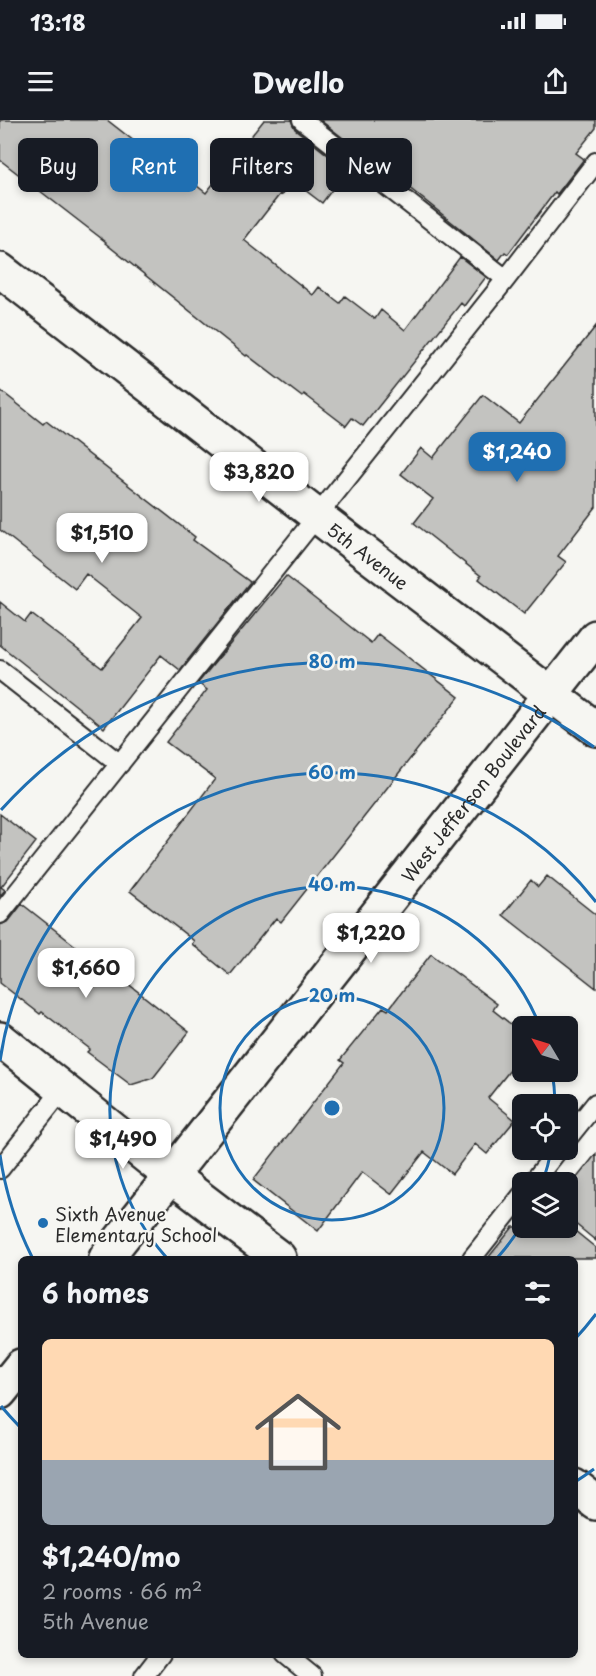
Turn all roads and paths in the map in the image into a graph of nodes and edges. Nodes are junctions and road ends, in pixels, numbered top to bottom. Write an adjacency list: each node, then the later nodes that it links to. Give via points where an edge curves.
1 (302, 120): 4 (lane)
2 (596, 162): 4 (lane)
3 (0, 270): 5 (street, 5th Avenue)
4 (506, 279): 5 (lane)
5 (317, 516): 8 (street, 5th Avenue); 10 (lane)
6 (596, 637): 8 (street, West Jefferson Boulevard)
7 (0, 670): 10 (lane)
8 (552, 694): 9 (street, 5th Avenue); 19 (street, West Jefferson Boulevard)
9 (596, 729)
10 (120, 764): 11 (lane)
11 (0, 914)
12 (0, 1039): 13 (street)
13 (63, 1089): 17 (lane); 19 (street)
14 (593, 1111): 15 (lane)
15 (578, 1127)
16 (550, 1160): 18 (lane)
17 (0, 1169)
18 (541, 1172)
19 (171, 1176): 21 (street, West Jefferson Boulevard); 22 (street)
20 (512, 1208): 23 (lane)
21 (108, 1256)
22 (276, 1256)
23 (474, 1256)
24 (18, 1370): 25 (street)
25 (0, 1392)
26 (578, 1489): 27 (street)
27 (596, 1503)
28 (158, 1658): 30 (lane)
29 (290, 1658): 31 (lane)
30 (144, 1676)
31 (312, 1676)

